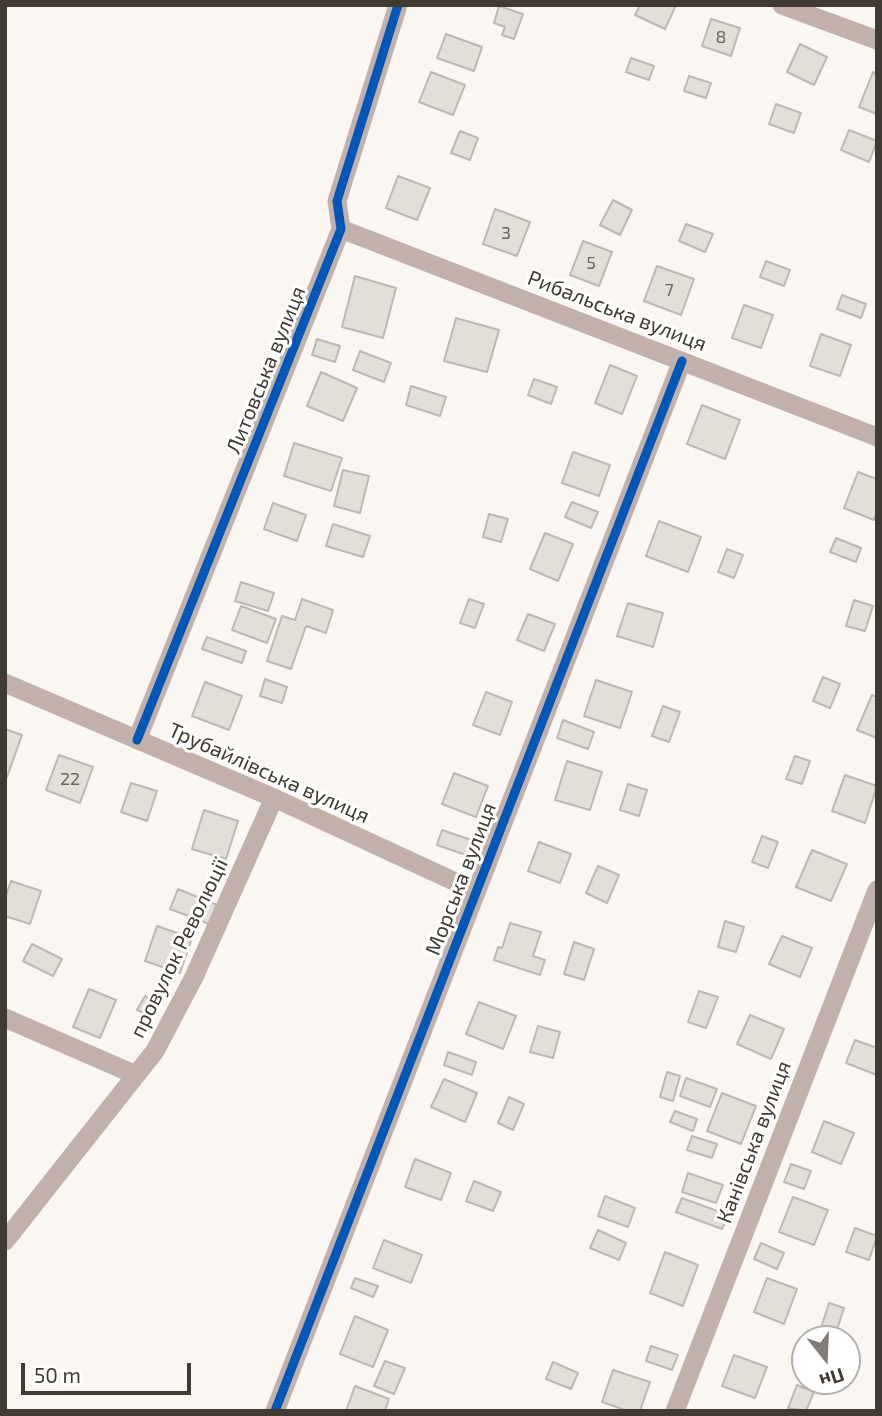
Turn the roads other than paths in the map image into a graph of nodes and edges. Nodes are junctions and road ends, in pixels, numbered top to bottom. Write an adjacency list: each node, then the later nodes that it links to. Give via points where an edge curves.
1 (398, 5): 4 (street, Литовська вулиця, via 337,201)
2 (782, 5): 3 (street)
3 (877, 40)
4 (341, 229): 5 (street, Рибальська вулиця); 8 (street, Литовська вулиця)
5 (682, 360): 6 (street, Рибальська вулиця); 11 (street, Морська вулиця)
6 (877, 437)
7 (5, 683): 8 (street, Трубайлівська вулиця)
8 (137, 740): 9 (street, Трубайлівська вулиця)
9 (274, 798): 11 (street, Трубайлівська вулиця); 13 (street, провулок Революції, via 194,977 162,1039)
10 (877, 890): 16 (street, Канівська вулиця)
11 (475, 891): 15 (street, Морська вулиця)
12 (5, 1018): 13 (street)
13 (136, 1075): 14 (street, провулок Революції)
14 (5, 1241)
15 (275, 1411)
16 (676, 1411)

